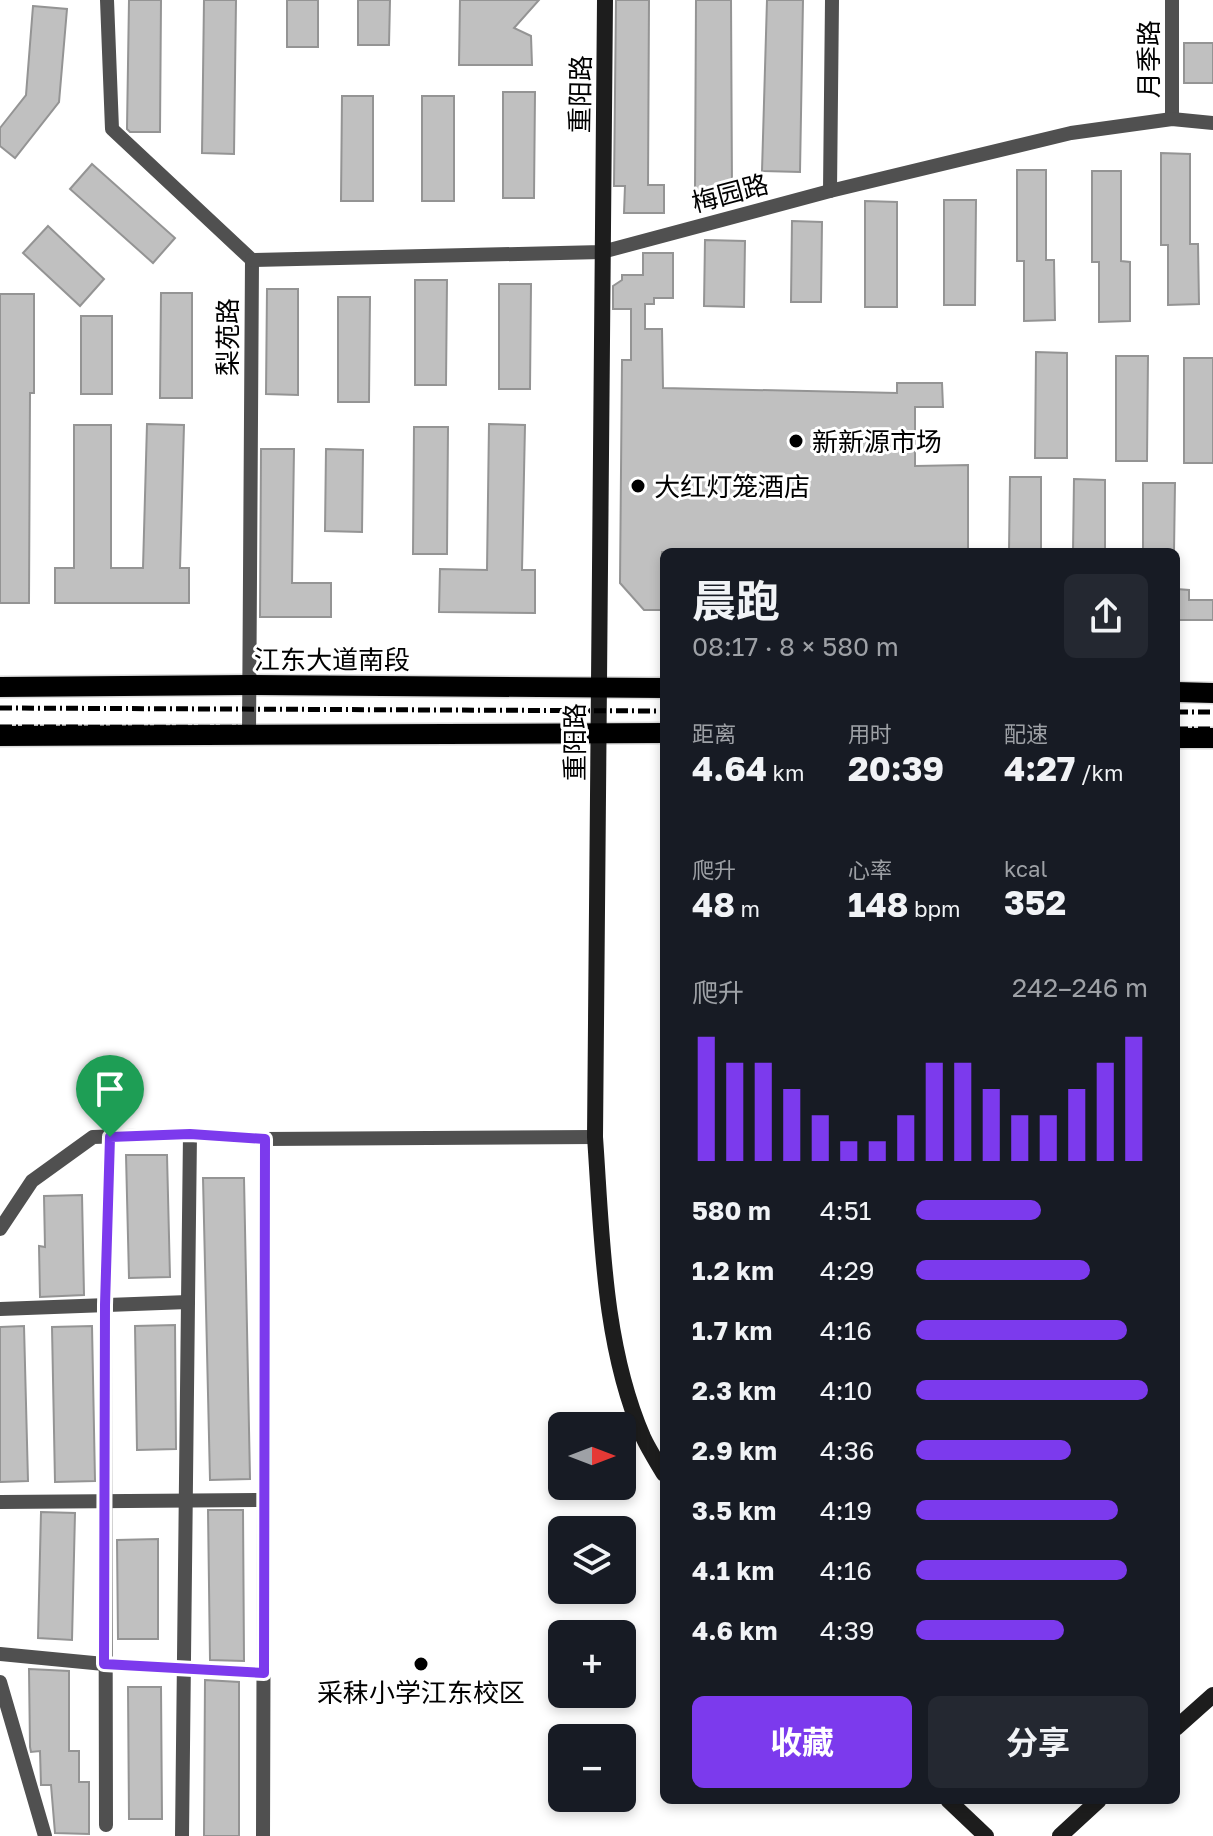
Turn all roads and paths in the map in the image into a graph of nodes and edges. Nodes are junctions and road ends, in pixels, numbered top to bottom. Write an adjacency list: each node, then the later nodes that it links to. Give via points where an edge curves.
1 (107, 0): 9 (street, via 112,129)
2 (605, 0): 8 (street, 重阳路)
3 (832, 0): 7 (street)
4 (1172, 0): 5 (street, 月季路)
5 (1172, 119): 6 (street, 梅园路); 7 (street, 梅园路, via 1071,133)
6 (1213, 123)
7 (830, 191): 8 (street, 梅园路)
8 (602, 252): 9 (street, 梅园路); 12 (street, 重阳路)
9 (252, 260): 10 (street, 梨苑路)
10 (248, 685): 11 (main road, 江东大道南段); 12 (main road, 江东大道南段); 18 (street, 梨苑路)
11 (0, 687)
12 (599, 688): 13 (main road, 江东大道南段); 16 (street, 重阳路)
13 (660, 688)
14 (1180, 692): 15 (main road)
15 (1213, 693)
16 (599, 732): 17 (main road); 18 (main road); 24 (street, 重阳路)
17 (660, 733)
18 (249, 735): 19 (main road)
19 (0, 736)
20 (1180, 738): 21 (main road)
21 (1213, 738)
22 (110, 1130): 23 (street); 26 (street, via 32,1181); 28 (street)
23 (190, 1134): 25 (street); 27 (street)
24 (595, 1137): 25 (street); 30 (street, 重阳路, via 604,1273 621,1371 643,1437)
25 (265, 1139): 33 (street)
26 (0, 1229)
27 (188, 1302): 28 (street); 32 (street)
28 (105, 1305): 29 (street); 31 (street)
29 (0, 1309)
30 (660, 1467)
31 (104, 1500): 32 (street); 34 (street); 36 (street)
32 (187, 1500): 33 (street); 45 (street)
33 (264, 1500): 37 (street)
34 (0, 1502)
35 (0, 1654): 36 (street)
36 (104, 1664): 37 (street); 43 (street)
37 (264, 1673): 46 (street)
38 (0, 1682): 44 (street)
39 (1213, 1695): 40 (street)
40 (1180, 1724)
41 (952, 1804): 47 (street)
42 (1095, 1804): 48 (street)
43 (106, 1825)
44 (45, 1836)
45 (182, 1836)
46 (263, 1836)
47 (986, 1836)
48 (1060, 1836)

